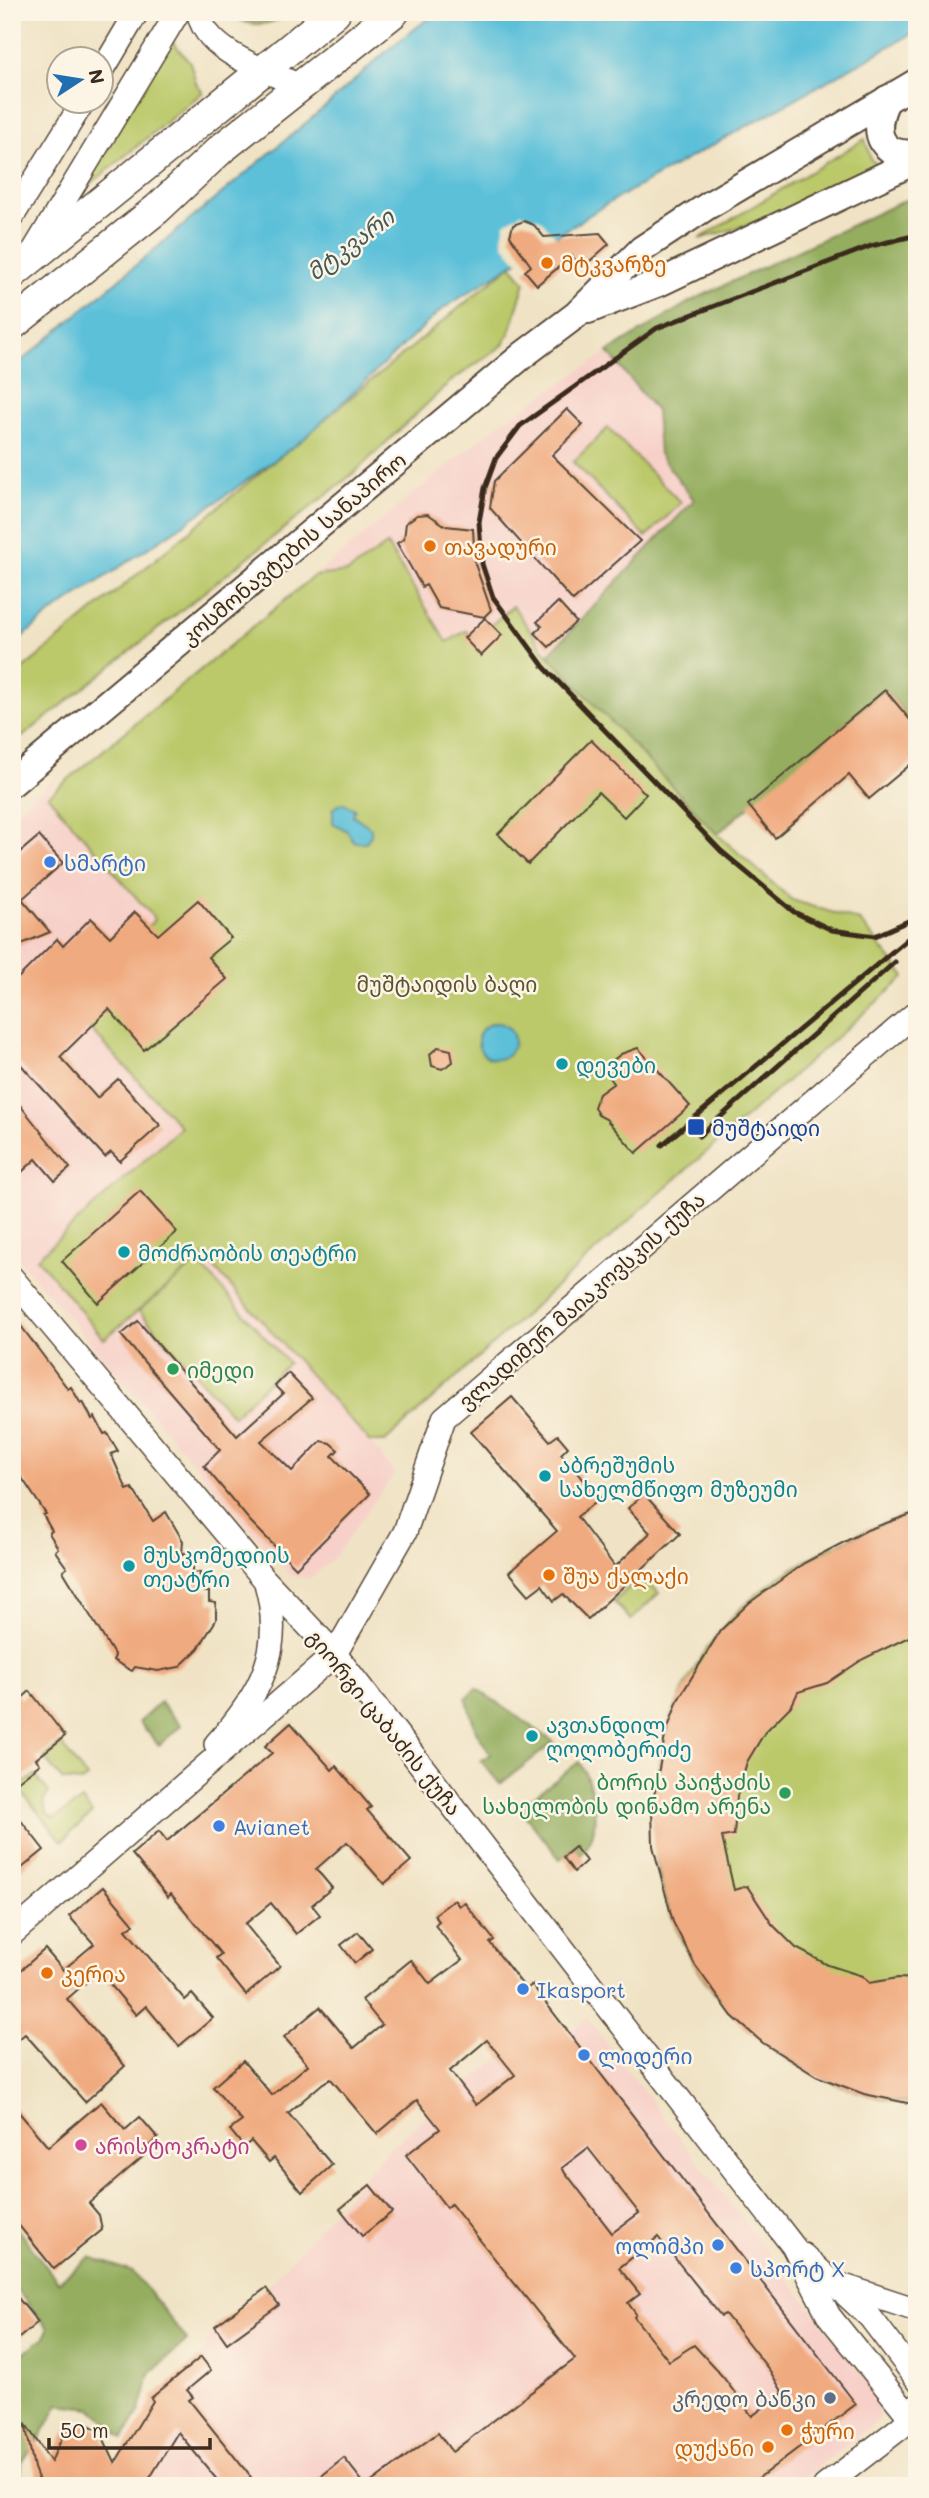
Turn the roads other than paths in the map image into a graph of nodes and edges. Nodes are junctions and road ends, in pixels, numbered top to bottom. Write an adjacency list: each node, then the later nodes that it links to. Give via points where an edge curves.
1 (137, 12): 6 (main road)
2 (178, 12): 15 (main road)
3 (199, 12): 7 (main road, via 200,25 214,43)
4 (335, 12): 7 (highway)
5 (394, 12): 9 (highway)
6 (116, 47)
7 (265, 68): 9 (main road); 15 (highway)
8 (917, 82): 10 (main road, კოსმონავტების სანაპირო)
9 (302, 87): 17 (highway)
10 (887, 99): 12 (main road, via 878,123 883,142 898,153); 16 (main road, კოსმონავტების სანაპირო, via 642,249)
11 (74, 116): 14 (main road)
12 (917, 153)
13 (917, 160): 16 (main road, კოსმონავტების სანაპირო, via 661,282)
14 (12, 217)
15 (17, 273)
16 (576, 315): 18 (main road, კოსმონავტების სანაპირო)
17 (12, 325)
18 (12, 783)
19 (917, 1012): 22 (main road, ვლადიმერ მაიაკოვსკის ქუჩა, via 444,1418 405,1532)
20 (12, 1278): 21 (main road, გიორგი ცაბაძის ქუჩა)
21 (265, 1580): 22 (main road, გიორგი ცაბაძის ქუჩა); 23 (main road, via 273,1609 268,1670 223,1737)
22 (335, 1654): 23 (main road, ვლადიმერ მაიაკოვსკის ქუჩა); 25 (main road, გიორგი ცაბაძის ქუჩა)
23 (163, 1804): 24 (main road)
24 (12, 1934)
25 (793, 2246): 26 (main road, გიორგი ცაბაძის ქუჩა); 29 (main road, გიორგი ცაბაძის ქუჩა, via 829,2316)
26 (835, 2282): 27 (main road); 28 (main road, გიორგი ცაბაძის ქუჩა, via 870,2317)
27 (917, 2310)
28 (917, 2378)
29 (915, 2413): 30 (main road)
30 (825, 2486)

